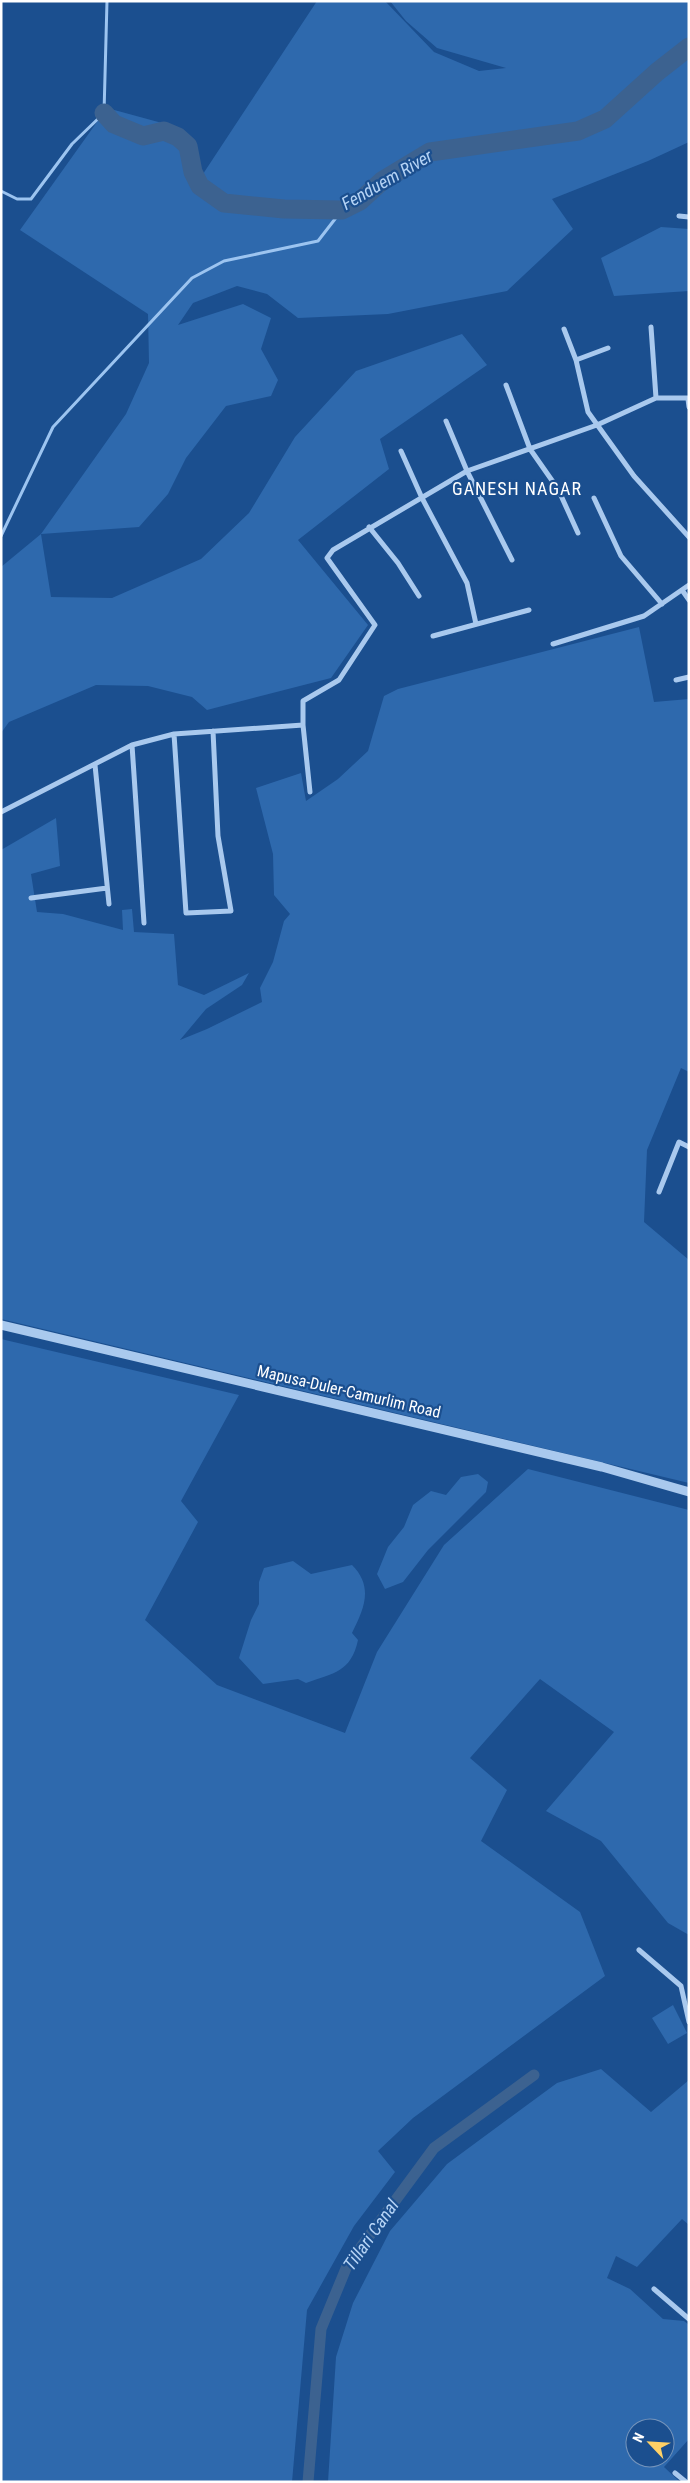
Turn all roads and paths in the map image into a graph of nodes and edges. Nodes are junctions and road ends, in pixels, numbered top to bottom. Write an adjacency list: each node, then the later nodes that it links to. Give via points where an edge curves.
1 (679, 216): 2 (street)
2 (689, 217)
3 (651, 327): 8 (street)
4 (564, 329): 6 (street)
5 (608, 348): 6 (street)
6 (576, 360): 12 (street, via 588,412)
7 (506, 384): 13 (street)
8 (656, 398): 9 (street); 12 (street)
9 (688, 399): 10 (street)
10 (689, 407)
11 (446, 421): 15 (street)
12 (597, 425): 13 (street); 20 (street, via 634,476)
13 (530, 449): 15 (street); 19 (street, via 558,489)
14 (401, 451): 16 (street)
15 (467, 471): 16 (street); 21 (street)
16 (422, 498): 18 (street); 28 (street, via 467,583)
17 (594, 498): 26 (street, via 621,556)
18 (369, 527): 24 (street, via 398,563); 33 (street, via 333,550 327,558 375,625 340,680 303,701)
19 (578, 533)
20 (689, 537)
21 (512, 560)
22 (689, 585): 23 (street)
23 (682, 590): 25 (street); 26 (street)
24 (418, 596)
25 (689, 600)
26 (662, 604): 30 (street, via 644,616)
27 (529, 610): 28 (street)
28 (476, 624): 29 (street)
29 (433, 636)
30 (553, 644)
31 (689, 678): 32 (street)
32 (676, 680)
33 (303, 725): 34 (street); 38 (street)
34 (213, 732): 35 (street); 35 (street, via 218,836 231,911 186,913)
35 (174, 734): 36 (street)
36 (132, 745): 37 (street); 43 (street)
37 (94, 765): 39 (street); 40 (street)
38 (310, 792)
39 (1, 812)
40 (107, 888): 41 (street); 42 (street)
41 (31, 898)
42 (109, 904)
43 (144, 923)
44 (689, 1147): 45 (street, via 679,1142)
45 (659, 1192)
46 (1, 1326): 47 (street, Mapusa-Duler-Camurlim Road, via 602,1467)
47 (689, 1492)
48 (639, 1950): 49 (street, via 681,1986)
49 (687, 1996): 50 (street)
50 (689, 2022)
51 (654, 2289): 52 (street)
52 (689, 2318)
53 (675, 2473): 54 (street)
54 (686, 2482)

